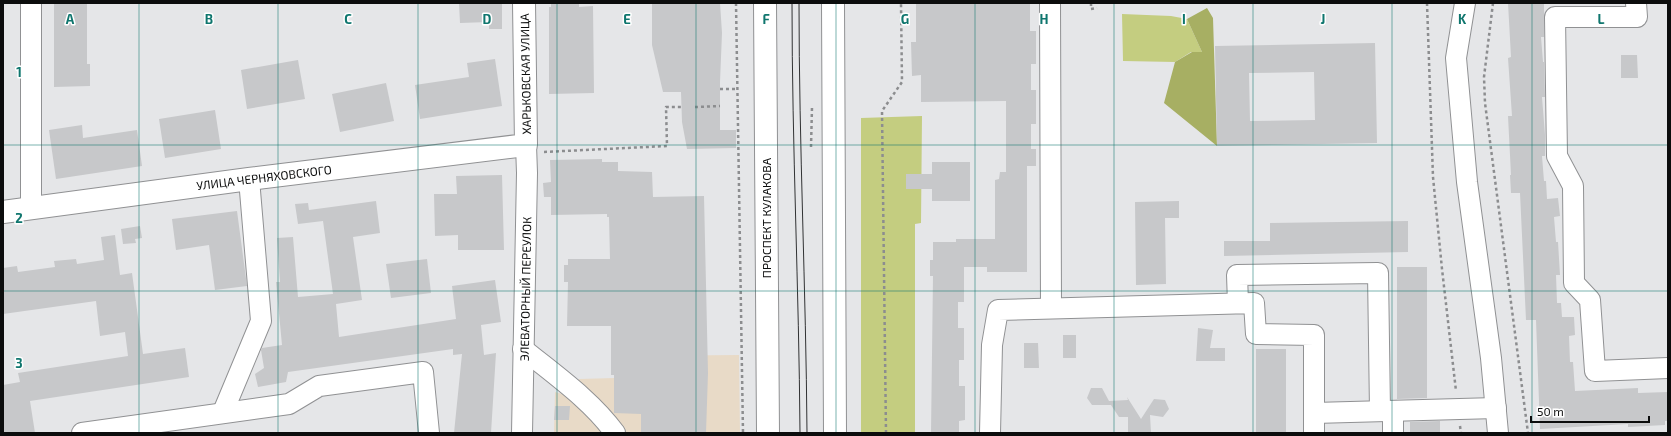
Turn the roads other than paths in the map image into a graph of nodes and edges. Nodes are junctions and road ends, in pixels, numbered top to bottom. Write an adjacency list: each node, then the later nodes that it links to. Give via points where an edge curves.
1 (31, 3): 10 (street)
2 (524, 3): 8 (main road, ХАРЬКОВСКАЯ УЛИЦА)
3 (765, 3): 24 (main road, ПРОСПЕКТ КУЛАКОВА)
4 (833, 3): 25 (main road)
5 (1050, 3): 13 (street)
6 (1465, 3): 16 (street, via 1456,58 1467,182)
7 (1636, 3): 15 (street, via 1637,17 1555,17 1557,156 1574,186 1574,283 1590,300 1594,371)
8 (533, 148): 9 (main road, УЛИЦА ЧЕРНЯХОВСКОГО); 14 (street, ЭЛЕВАТОРНЫЙ ПЕРЕУЛОК, via 527,173)
9 (248, 179): 10 (main road, УЛИЦА ЧЕРНЯХОВСКОГО); 18 (street, via 261,321)
10 (30, 208): 11 (main road, УЛИЦА ЧЕРНЯХОВСКОГО)
11 (3, 212)
12 (1238, 303): 13 (street); 17 (street, via 1237,275 1378,273); 19 (street, via 1254,303 1256,334 1314,335)
13 (1050, 308): 26 (street, via 998,310 992,345)
14 (523, 349): 22 (street, ЭЛЕВАТОРНЫЙ ПЕРЕУЛОК); 23 (street, via 587,402 606,420)
15 (1668, 368)
16 (1496, 408): 17 (street); 29 (street)
17 (1386, 411): 19 (street); 28 (street)
18 (223, 412): 20 (street); 21 (street, via 289,404 319,386 423,372)
19 (1314, 413): 27 (street)
20 (82, 433)
21 (428, 433)
22 (522, 433)
23 (615, 433)
24 (768, 433)
25 (835, 433)
26 (990, 433)
27 (1314, 433)
28 (1393, 433)
29 (1498, 433)

